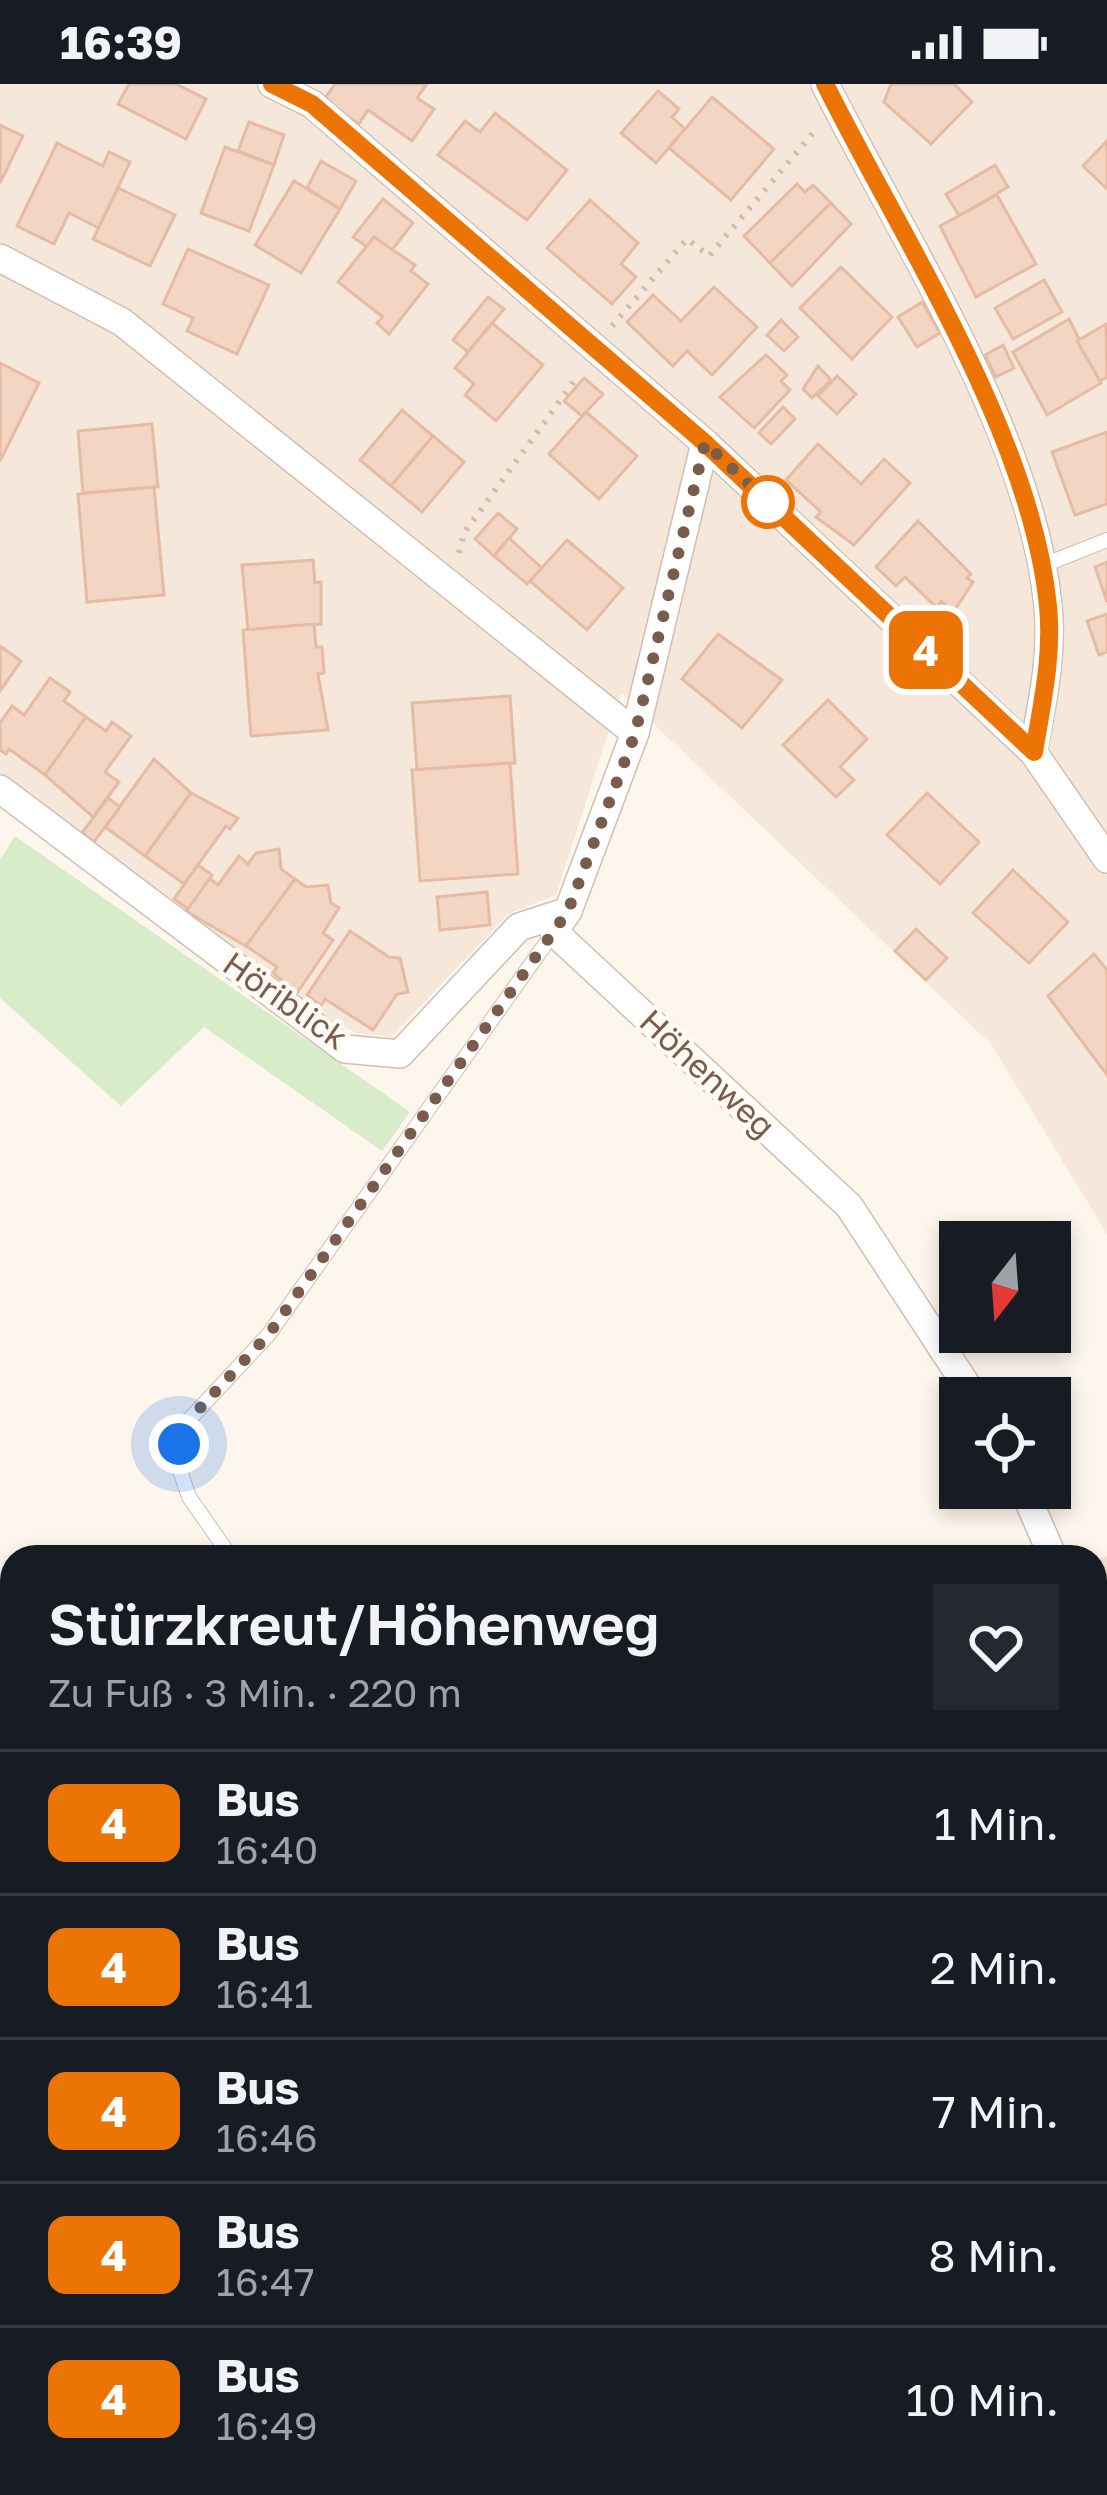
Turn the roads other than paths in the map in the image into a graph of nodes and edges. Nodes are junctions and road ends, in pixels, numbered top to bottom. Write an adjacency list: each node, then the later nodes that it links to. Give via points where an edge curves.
1 (272, 84): 4 (street, via 312,104)
2 (830, 95): 6 (street, via 931,283 1013,466)
3 (0, 258): 7 (street, via 122,322)
4 (705, 443): 7 (street); 8 (street)
5 (1107, 540): 6 (lane)
6 (1039, 567): 8 (street, via 1050,659)
7 (635, 734): 11 (street)
8 (1034, 752): 10 (street)
9 (0, 789): 11 (street, Höriblick, via 345,1049 400,1054 519,927)
10 (1107, 860)
11 (561, 922): 12 (street, Höhenweg, via 849,1206); 14 (lane, via 269,1334 187,1422 178,1468)
12 (961, 1377)
13 (1032, 1509): 15 (street)
14 (223, 1545)
15 (1048, 1545)

